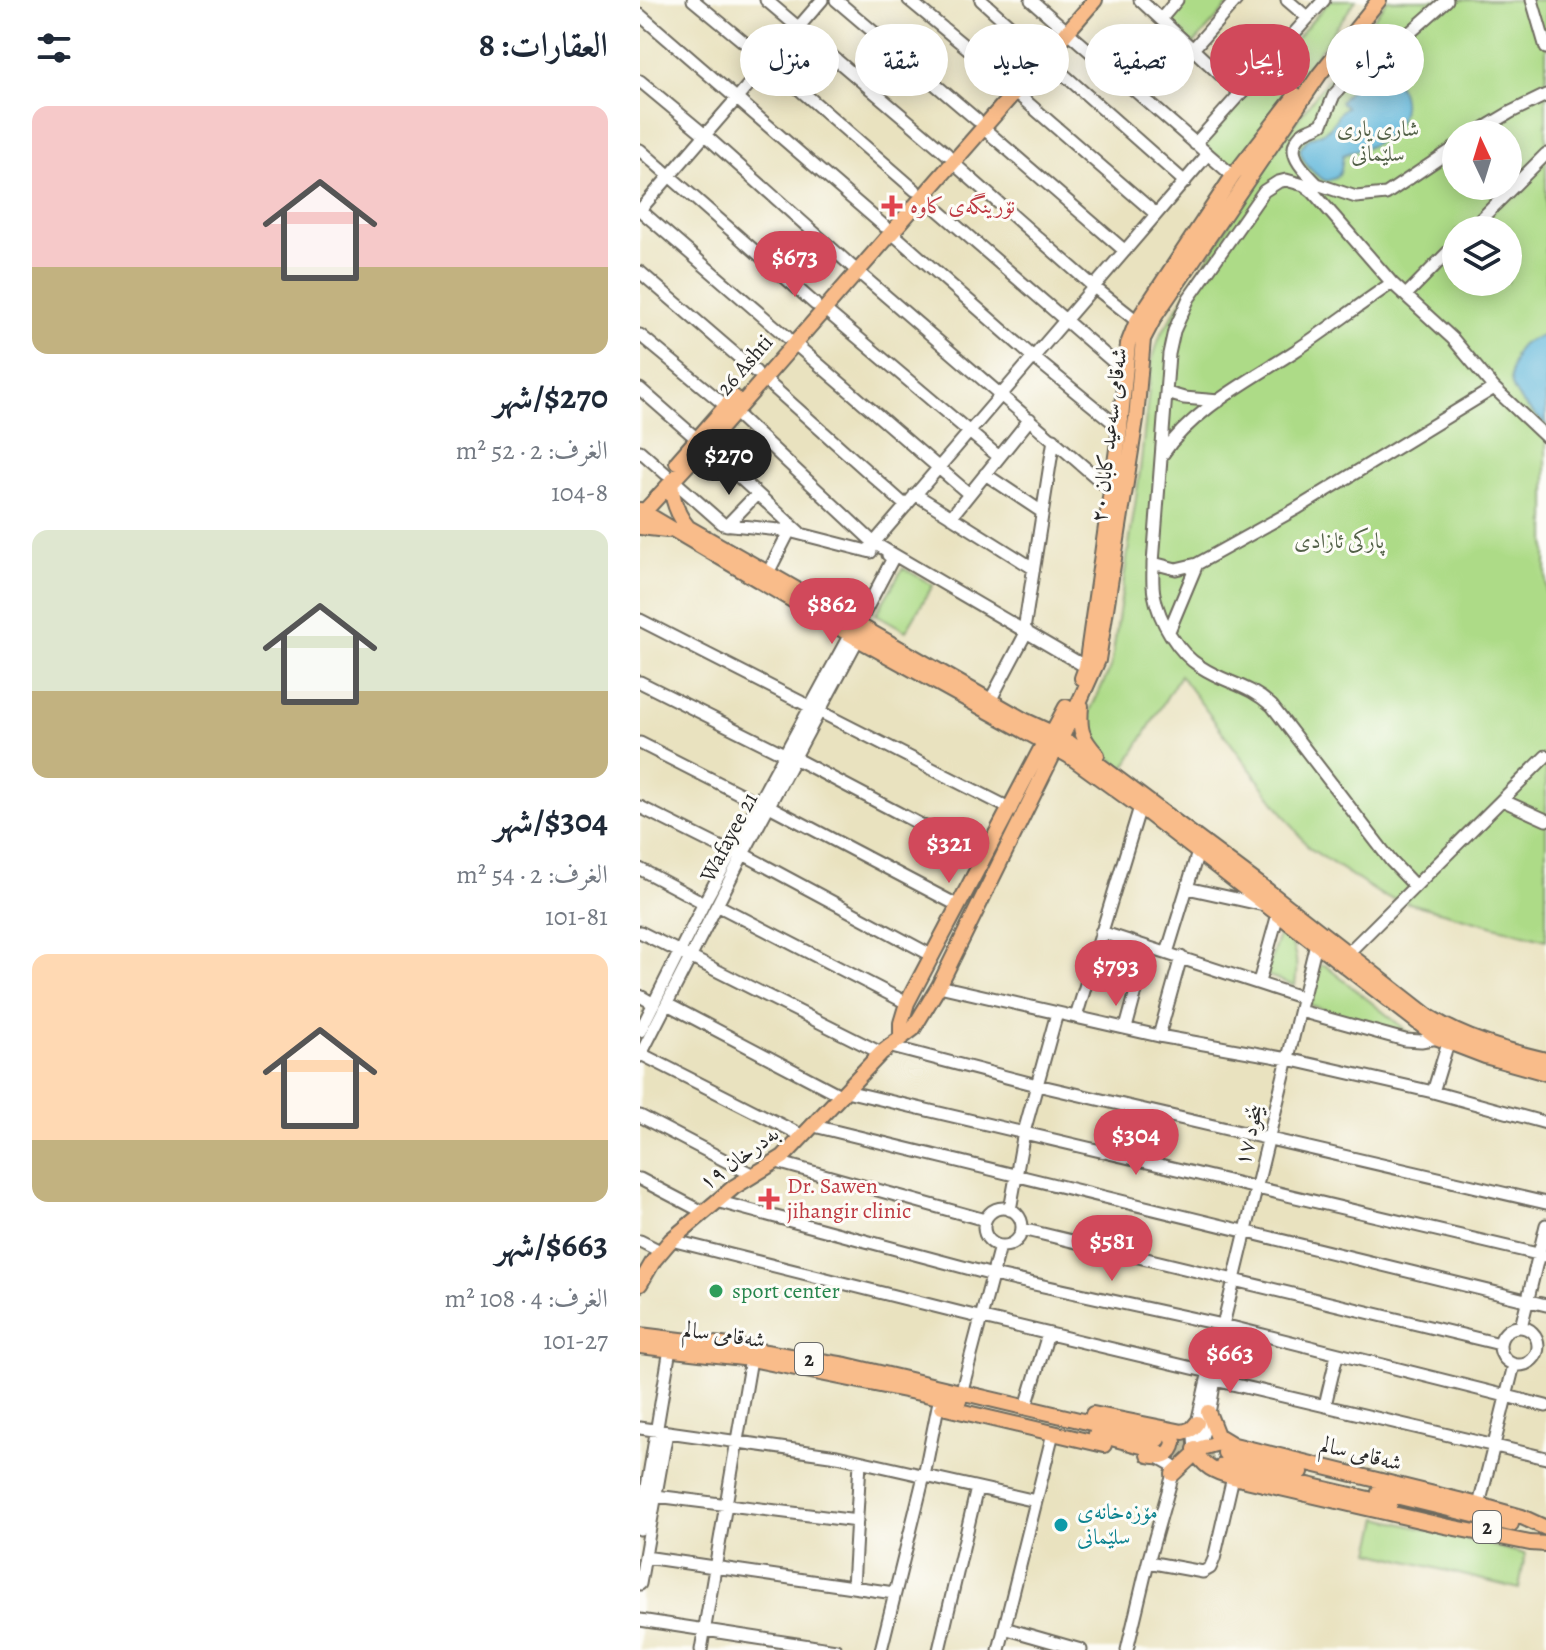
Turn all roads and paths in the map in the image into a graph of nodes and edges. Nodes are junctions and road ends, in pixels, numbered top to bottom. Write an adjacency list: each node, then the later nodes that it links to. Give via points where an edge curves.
1 (693, 0): 31 (street)
2 (766, 0): 22 (street)
3 (822, 0): 23 (street)
4 (836, 0): 48 (street)
5 (909, 0): 32 (street)
6 (981, 0): 24 (street)
7 (1031, 0): 25 (street)
8 (1082, 0): 26 (main road, 26 Ashti)
9 (1095, 0): 27 (main road, 26 Ashti)
10 (1140, 0): 21 (street)
11 (1177, 0): 21 (street)
12 (1236, 0): 33 (street)
13 (1287, 0): 20 (street)
14 (1324, 0): 20 (street)
15 (1368, 0): 57 (main road, شەقامی سەعید کابان ٢٠)
16 (1379, 0): 122 (main road, شەقامی سەعید کابان ٢٠, via 1319,75 1143,339 1136,419 1098,660)
17 (1447, 0): 59 (street, via 1344,84 1322,124 1297,138 1296,159)
18 (1532, 0): 34 (street)
19 (640, 15): 46 (street)
20 (1308, 18): 29 (street)
21 (1161, 19): 28 (street)
22 (793, 24)
23 (801, 24)
24 (1008, 24)
25 (1057, 24)
26 (1066, 24)
27 (1069, 24)
28 (1166, 24)
29 (1303, 24)
30 (1069, 34): 50 (street)
31 (740, 39)
32 (964, 45)
33 (1194, 48)
34 (1546, 48)
35 (1194, 50): 37 (street)
36 (839, 64): 55 (street)
37 (1210, 65)
38 (1069, 79): 58 (street)
39 (640, 81): 49 (street)
40 (740, 95): 46 (street)
41 (1546, 95): 47 (street)
42 (807, 96): 60 (street)
43 (1004, 96): 48 (main road, 26 Ashti)
44 (1020, 96): 62 (street)
45 (1239, 96): 50 (street)
46 (737, 98): 49 (street); 64 (street)
47 (1498, 120)
48 (980, 124): 55 (main road, 26 Ashti); 65 (street)
49 (705, 135): 56 (street); 67 (street)
50 (1195, 144): 52 (street)
51 (640, 150): 56 (street)
52 (1208, 154): 57 (street); 58 (street)
53 (1546, 154): 63 (street)
54 (1442, 156): 59 (street, via 1386,194 1356,197)
55 (950, 158): 60 (main road, 26 Ashti); 70 (street)
56 (670, 176): 61 (street); 72 (street)
57 (1233, 176): 74 (main road, شەقامی سەعید کابان ٢٠)
58 (1185, 182): 62 (street)
59 (1315, 188): 69 (street); 82 (street, via 1286,180 1271,186 1197,285 1174,331)
60 (919, 193): 64 (main road, 26 Ashti); 73 (street)
61 (640, 210): 76 (street)
62 (1156, 214): 65 (street)
63 (1484, 216)
64 (888, 229): 67 (main road, 26 Ashti); 77 (street)
65 (1125, 251): 70 (street)
66 (1442, 258): 71 (street)
67 (854, 268): 72 (main road, 26 Ashti); 83 (street)
68 (640, 272): 79 (street)
69 (1392, 283): 71 (street); 84 (street)
70 (1094, 287): 73 (street); 74 (street)
71 (1406, 295): 80 (street)
72 (820, 307): 76 (main road, 26 Ashti); 88 (street)
73 (1066, 320): 77 (street); 78 (street)
74 (1137, 321): 78 (main road, شەقامی سەعید کابان ٢٠)
75 (640, 335): 85 (street)
76 (790, 340): 79 (main road, 26 Ashti); 95 (street)
77 (1033, 357): 83 (street); 87 (street)
78 (1125, 372): 87 (main road, شەقامی سەعید کابان ٢٠)
79 (759, 375): 85 (main road, 26 Ashti); 102 (street)
80 (1494, 388): 89 (street); 113 (street)
81 (640, 389): 91 (street)
82 (1167, 393): 84 (street); 93 (street)
83 (1001, 395): 86 (street); 88 (street)
84 (1219, 401): 93 (street, via 1185,427)
85 (730, 409): 91 (main road, 26 Ashti); 110 (street)
86 (1030, 419): 90 (street); 94 (street)
87 (1120, 428): 98 (main road, شەقامی سەعید کابان ٢٠)
88 (969, 432): 94 (street); 95 (street)
89 (1546, 437)
90 (1054, 439): 98 (street); 104 (street)
91 (701, 442): 97 (main road, 26 Ashti); 99 (street)
92 (640, 451): 97 (street)
93 (1162, 456): 112 (street)
94 (999, 457): 96 (street)
95 (938, 468): 100 (street); 101 (street)
96 (985, 474): 101 (street); 104 (street)
97 (670, 479): 103 (main road, 26 Ashti); 106 (street); 108 (main road)
98 (1112, 491): 120 (main road, شەقامی سەعید کابان ٢٠)
99 (757, 494): 106 (street); 109 (street)
100 (915, 494): 102 (street); 105 (street)
101 (969, 494): 105 (street)
102 (906, 506): 110 (street)
103 (642, 508): 108 (main road)
104 (1042, 512): 114 (street)
105 (951, 517): 114 (street)
106 (727, 525): 109 (street)
107 (640, 527): 108 (main road)
108 (682, 529): 115 (main road); 119 (main road)
109 (795, 531): 110 (street); 115 (street)
110 (873, 547): 111 (street)
111 (894, 556): 117 (street); 119 (street, Wafayee 21)
112 (1153, 563): 113 (street, via 1176,569); 118 (street, via 1153,591)
113 (1197, 564): 118 (street)
114 (1033, 568): 117 (street)
115 (768, 573): 119 (main road)
116 (640, 620): 124 (street)
117 (1025, 631): 120 (street); 123 (street)
118 (1169, 631): 144 (street, via 1201,668 1249,689 1272,706)
119 (855, 633): 123 (main road); 124 (street, Wafayee 21); 125 (main road)
120 (1086, 667): 122 (main road, شەقامی سەعید کابان ٢٠)
121 (640, 682): 128 (street)
122 (1080, 692): 125 (main road, via 1046,721); 126 (main road, شەقامی سەعید کابان ٢٠); 132 (main road, via 1082,736)
123 (990, 701): 125 (main road)
124 (815, 709): 128 (street, Wafayee 21); 138 (street)
125 (1018, 722): 126 (main road); 130 (main road, via 1037,745)
126 (1054, 740): 130 (main road); 131 (main road); 132 (main road); 134 (main road, بەدرخان ١٩)
127 (640, 743): 135 (street)
128 (789, 756): 135 (street, Wafayee 21); 142 (street)
129 (1546, 756): 133 (street)
130 (1035, 762): 138 (main road)
131 (1090, 770): 134 (main road, via 1072,764 1058,768); 137 (main road)
132 (1119, 779): 151 (main road)
133 (1502, 800): 139 (street); 144 (street)
134 (1030, 801): 159 (main road, بەدرخان ١٩)
135 (763, 804): 141 (street, Wafayee 21); 147 (street)
136 (640, 807): 141 (street)
137 (1140, 807): 140 (main road); 150 (street)
138 (1011, 809): 142 (main road)
139 (1546, 820)
140 (1198, 852): 145 (street); 148 (main road)
141 (737, 853): 146 (street, Wafayee 21); 156 (street)
142 (984, 858): 147 (main road)
143 (640, 869): 146 (street)
144 (1415, 886): 154 (street)
145 (1187, 888): 148 (street); 153 (street)
146 (710, 904): 155 (street, Wafayee 21); 162 (street)
147 (959, 906): 156 (main road)
148 (1272, 910): 151 (main road); 158 (street)
149 (640, 932): 155 (street)
150 (1101, 932): 152 (street); 166 (street)
151 (1318, 938): 154 (main road); 161 (street, بێخود ١٧); 171 (main road)
152 (1148, 947): 153 (street); 167 (street)
153 (1167, 953): 157 (street)
154 (1348, 953): 175 (main road, via 1448,1029)
155 (685, 956): 163 (street, Wafayee 21); 172 (street)
156 (933, 956): 162 (main road)
157 (1181, 957): 158 (street); 169 (street)
158 (1259, 982): 161 (street)
159 (939, 986): 165 (street); 170 (main road, بەدرخان ١٩, via 918,1023)
160 (640, 996): 163 (street)
161 (1303, 998): 164 (street, بێخود ١٧)
162 (907, 1003): 170 (main road)
163 (660, 1004): 168 (street, Wafayee 21); 173 (street, Wafayee 21); 179 (street)
164 (1300, 1011): 171 (street, via 1405,1040); 174 (street, بێخود ١٧)
165 (1057, 1013): 166 (street); 177 (street)
166 (1076, 1017): 167 (street)
167 (1126, 1028): 169 (street)
168 (640, 1031)
169 (1159, 1036): 174 (street)
170 (901, 1037): 172 (main road, بەدرخان ١٩)
171 (1443, 1040): 176 (main road); 178 (street)
172 (884, 1050): 177 (street); 179 (main road, بەدرخان ١٩)
173 (641, 1055): 182 (street)
174 (1288, 1059): 178 (street); 184 (street, بێخود ١٧)
175 (1546, 1060)
176 (1546, 1073)
177 (1037, 1085): 183 (street); 184 (street)
178 (1433, 1092): 181 (street)
179 (844, 1093): 182 (main road, بەدرخان ١٩); 183 (street)
180 (640, 1116): 186 (street)
181 (1546, 1123)
182 (808, 1131): 185 (main road, بەدرخان ١٩); 187 (street)
183 (1024, 1132): 187 (street); 189 (street)
184 (1268, 1139): 189 (street, بێخود ١٧); 191 (street)
185 (777, 1162): 186 (main road, بەدرخان ١٩); 194 (street)
186 (753, 1175): 190 (main road, بەدرخان ١٩)
187 (1015, 1176): 192 (street); 197 (street)
188 (640, 1179): 193 (street)
189 (1256, 1188): 197 (street, بێخود ١٧); 202 (street)
190 (716, 1201): 193 (main road, بەدرخان ١٩); 203 (street)
191 (1546, 1203)
192 (1010, 1210): 194 (street, via 998,1209); 196 (street)
193 (703, 1212): 198 (main road, بەدرخان ١٩)
194 (985, 1220): 200 (street, via 986,1237)
195 (1546, 1225): 202 (street)
196 (1022, 1229): 200 (street, via 1017,1240); 204 (street)
197 (1246, 1231): 204 (street, بێخود ١٧); 206 (street)
198 (671, 1240): 201 (main road, بەدرخان ١٩); 208 (street)
199 (640, 1241): 201 (street)
200 (1000, 1246): 203 (street)
201 (660, 1251): 205 (main road, بەدرخان ١٩)
202 (1542, 1255): 206 (street)
203 (993, 1275): 208 (street); 209 (street)
204 (1234, 1281): 209 (street, بێخود ١٧); 213 (street)
205 (640, 1284)
206 (1527, 1300): 207 (street); 210 (street)
207 (1546, 1305)
208 (981, 1317): 211 (street); 222 (street)
209 (1223, 1325): 217 (street); 221 (street, بێخود ١٧)
210 (1521, 1327): 213 (street, via 1510,1329); 216 (street, via 1535,1337)
211 (1048, 1334): 221 (street); 224 (street)
212 (640, 1335): 220 (main road, شەقامی سالم / 2)
213 (1500, 1344): 219 (street, via 1505,1359)
214 (640, 1346): 215 (main road, شەقامی سالم / 2)
215 (670, 1349): 218 (main road, شەقامی سالم / 2); 229 (street)
216 (1541, 1354): 219 (street)
217 (1337, 1355): 223 (street); 225 (street)
218 (751, 1359): 220 (main road, شەقامی سالم / 2); 231 (street)
219 (1514, 1365): 223 (street)
220 (848, 1372): 222 (main road, شەقامی سالم, via 897,1370); 226 (main road, شەقامی سالم, via 878,1391); 234 (main road, شەقامی سالم / 2)
221 (1212, 1376): 225 (street); 233 (street, بێخود ١٧)
222 (963, 1386): 224 (main road, شەقامی سالم)
223 (1505, 1396): 227 (street); 232 (street)
224 (1028, 1400): 234 (main road, شەقامی سالم)
225 (1325, 1405): 232 (street)
226 (938, 1406): 230 (main road, شەقامی سالم); 238 (street)
227 (1546, 1406)
228 (640, 1428): 229 (street)
229 (661, 1431): 231 (street); 241 (street); 246 (street)
230 (1053, 1433): 234 (main road, شەقامی سالم); 242 (street)
231 (737, 1443): 236 (street); 244 (street)
232 (1493, 1445): 235 (street); 243 (street)
233 (1209, 1446): 234 (main road, شەقامی سالم, via 1187,1432); 237 (main road); 239 (main road, شەقامی سالم); 243 (main road, شەقامی سالم); 247 (main road, شەقامی سالم / 2); 248 (main road, شەقامی سالم / 2)
234 (1161, 1447): 237 (street)
235 (1546, 1458)
236 (860, 1462): 238 (street); 245 (street)
237 (1173, 1474): 250 (street)
238 (924, 1476): 240 (street); 254 (street)
239 (1233, 1477): 248 (main road, شەقامی سالم, via 1445,1526); 250 (street, via 1210,1568 1203,1572)
240 (977, 1488): 242 (street); 261 (street)
241 (656, 1496): 244 (street); 249 (street)
242 (1036, 1501): 256 (street)
243 (1479, 1505): 247 (main road, شەقامی سالم)
244 (725, 1506): 245 (street); 251 (street)
245 (857, 1521): 253 (street)
246 (640, 1529)
247 (1546, 1530)
248 (1546, 1542)
249 (645, 1557): 251 (street); 252 (street)
250 (1148, 1562): 264 (street)
251 (715, 1567): 253 (street); 257 (street)
252 (640, 1584)
253 (853, 1587): 254 (street)
254 (894, 1593): 260 (street)
255 (640, 1620): 257 (street)
256 (1004, 1628): 262 (street); 263 (street)
257 (705, 1631): 258 (street); 259 (street)
258 (701, 1650)
259 (836, 1650)
260 (881, 1650)
261 (939, 1650)
262 (999, 1650)
263 (1081, 1650)
264 (1127, 1650)

